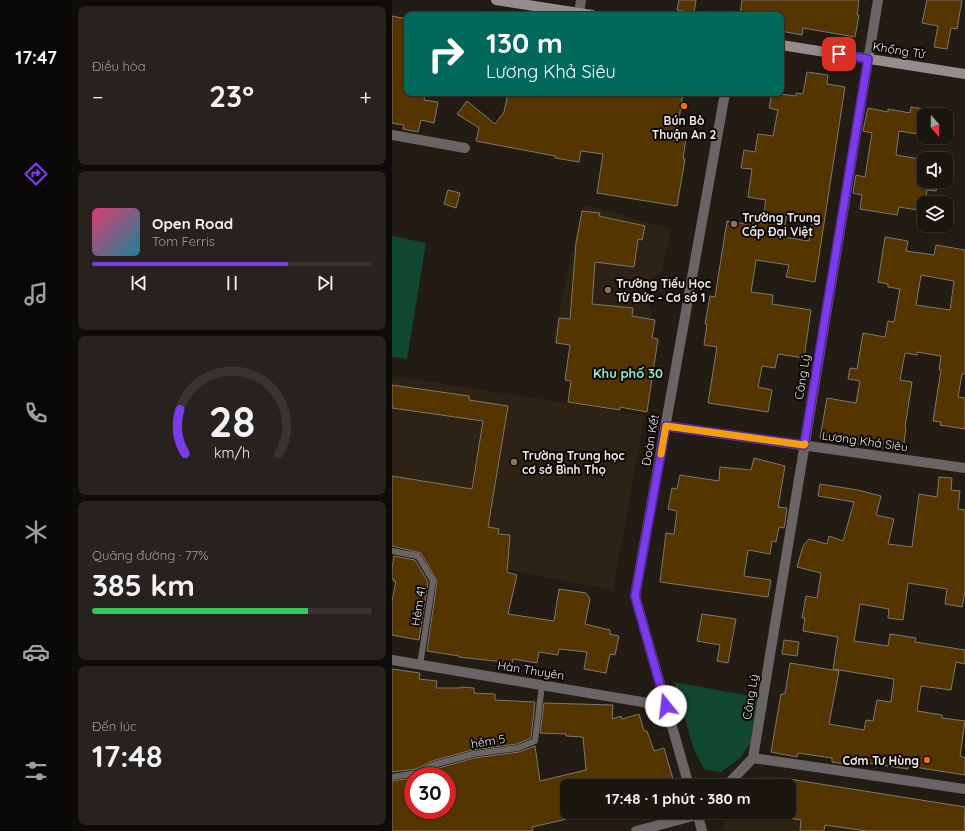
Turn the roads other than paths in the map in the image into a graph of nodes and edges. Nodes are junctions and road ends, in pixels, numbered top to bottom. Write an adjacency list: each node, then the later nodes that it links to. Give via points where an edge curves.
1 (496, 0): 4 (street)
2 (581, 0): 5 (street)
3 (878, 0): 7 (street, Công Lý)
4 (573, 12)
5 (579, 12)
6 (784, 45): 7 (street, Khổng Tử)
7 (868, 59): 8 (street, Khổng Tử); 13 (street, Công Lý)
8 (965, 74)
9 (724, 96): 12 (street, Đoàn Kết)
10 (392, 135): 11 (street)
11 (465, 148)
12 (666, 426): 13 (street, Lương Khả Siêu); 19 (street, Đoàn Kết, via 635,596)
13 (804, 445): 14 (street, Lương Khả Siêu); 20 (street, Công Lý)
14 (965, 468)
15 (392, 551): 17 (lane, Hẻm 41, via 418,556 433,581)
16 (392, 660): 17 (street, Hàn Thuyên)
17 (420, 665): 18 (street, Hàn Thuyên)
18 (542, 685): 19 (street, Hàn Thuyên); 21 (lane, hẻm 5, via 534,741 518,748 473,754 433,765 417,773)
19 (666, 706): 22 (street, Đoàn Kết)
20 (753, 758): 23 (street); 24 (street)
21 (392, 777)
22 (687, 779)
23 (733, 779)
24 (965, 789)
25 (677, 819): 27 (street)
26 (699, 819): 28 (street)
27 (636, 831)
28 (702, 831)

